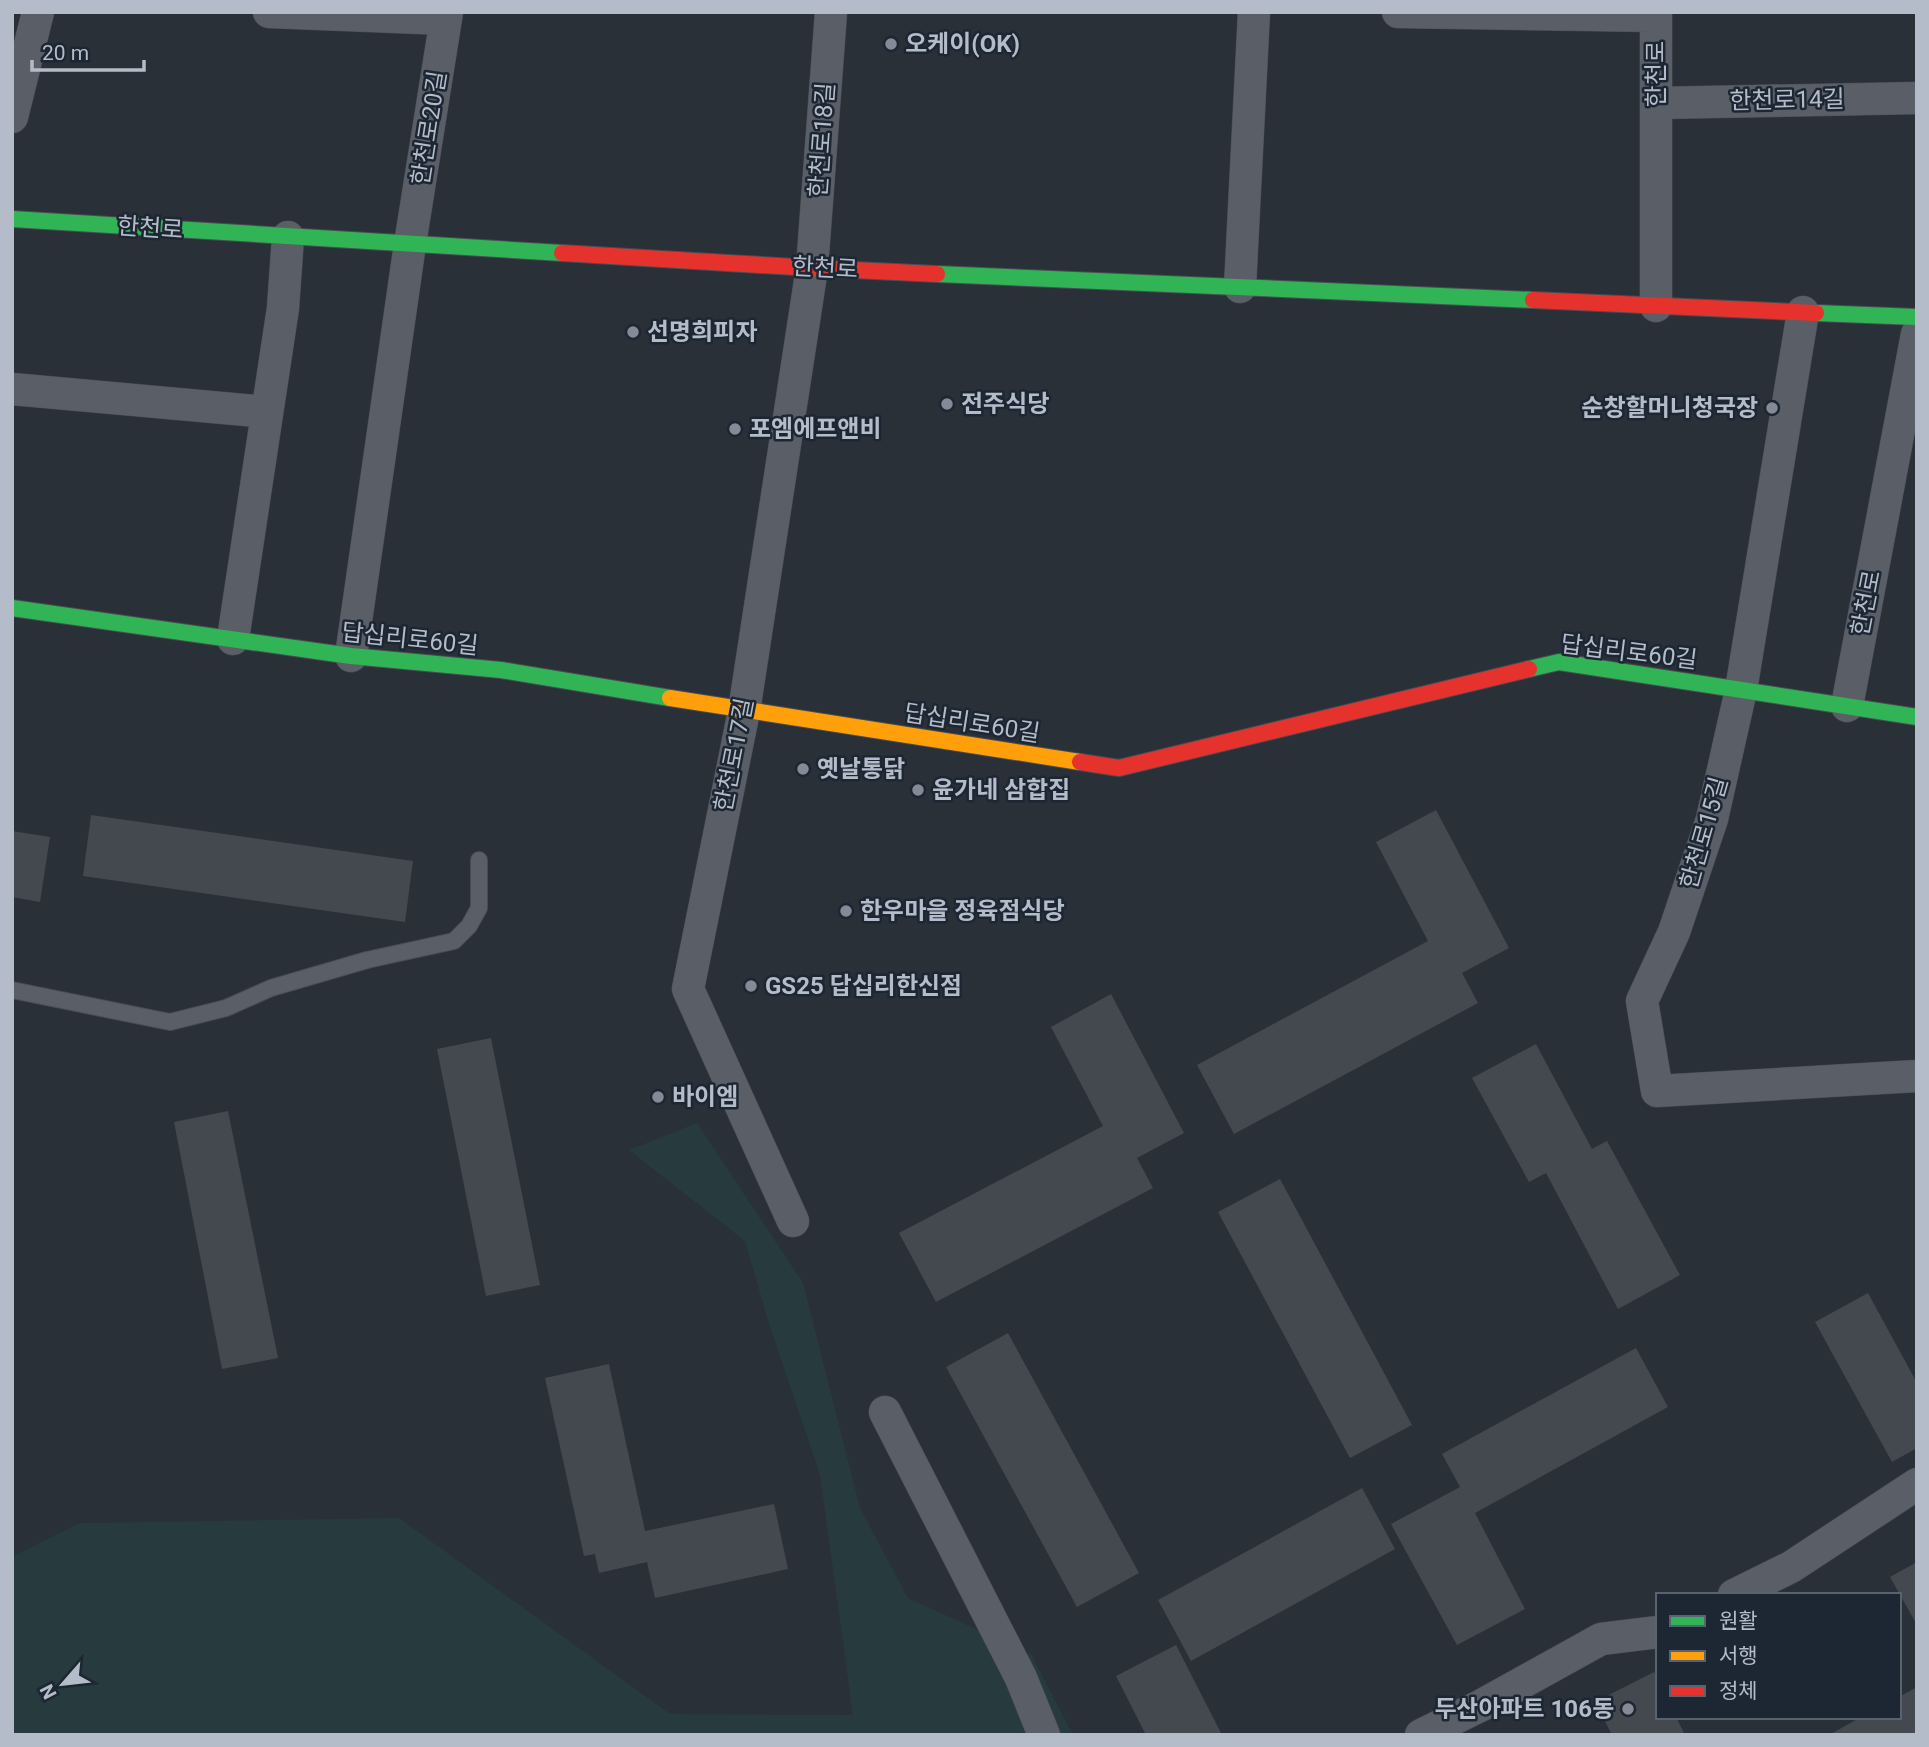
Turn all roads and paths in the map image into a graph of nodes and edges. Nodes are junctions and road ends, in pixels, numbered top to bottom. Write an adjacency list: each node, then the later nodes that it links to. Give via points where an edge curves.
1 (38, 12): 9 (street)
2 (269, 12): 6 (street)
3 (831, 12): 13 (street, 한천로18길)
4 (1254, 12): 14 (street)
5 (1398, 12): 8 (street, 한천로, via 1656,16)
6 (447, 15): 12 (street, 한천로20길)
7 (1917, 98): 8 (street, 한천로14길)
8 (1656, 103): 15 (street, 한천로)
9 (12, 117)
10 (12, 219): 11 (street, 한천로)
11 (288, 237): 12 (street, 한천로); 20 (street)
12 (410, 244): 13 (street, 한천로); 23 (street)
13 (812, 268): 14 (street, 한천로); 26 (street, 한천로17길)
14 (1240, 287): 15 (street, 한천로)
15 (1656, 306): 16 (street, 한천로)
16 (1802, 312): 17 (street, 한천로); 24 (street, 한천로15길)
17 (1917, 317)
18 (1917, 334): 25 (street, 한천로)
19 (12, 389): 20 (street)
20 (267, 412): 22 (street)
21 (12, 608): 22 (street, 답십리로60길)
22 (233, 639): 23 (street, 답십리로60길)
23 (351, 656): 26 (street, 답십리로60길, via 501,670)
24 (1741, 690): 25 (street, 답십리로60길); 26 (street, 답십리로60길, via 1559,662 1119,768); 30 (street, 한천로15길, via 1712,819 1674,932 1642,1001 1657,1091)
25 (1847, 706): 27 (street, 답십리로60길)
26 (744, 711): 31 (street, 한천로17길, via 688,989)
27 (1917, 717)
28 (479, 860): 29 (lane, via 478,908 454,941 283,984 226,1008 170,1022)
29 (12, 990)
30 (1917, 1076)
31 (793, 1221)
32 (885, 1412): 36 (street, via 1021,1678)
33 (1917, 1484): 34 (street, via 1791,1567)
34 (1738, 1593)
35 (1656, 1632): 37 (street, via 1601,1639)
36 (1044, 1735)
37 (1421, 1735)

